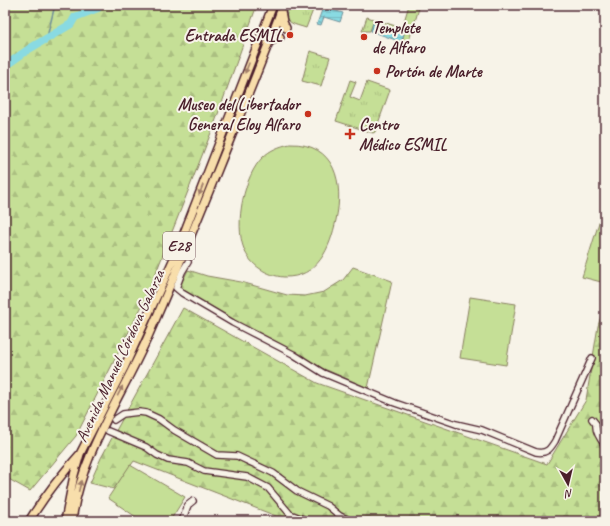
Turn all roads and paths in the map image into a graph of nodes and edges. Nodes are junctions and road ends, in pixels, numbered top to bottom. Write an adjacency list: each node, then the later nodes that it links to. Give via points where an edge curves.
1 (273, 5): 12 (main road, Avenida Manuel Córdova Galarza / E28, one-way to 12, via 175,256 124,368)
2 (282, 8): 3 (main road); 5 (main road, Avenida Manuel Córdova Galarza / E28)
3 (286, 28)
4 (280, 37): 5 (main road)
5 (268, 44): 16 (main road, Avenida Manuel Córdova Galarza / E28, one-way to 5, via 81,479 91,452 149,334 210,191)
6 (188, 262): 7 (street, via 176,288 182,293 323,373 394,403 482,430 536,452 549,450 555,441)
7 (592, 358)
8 (592, 419): 11 (street)
9 (114, 420): 19 (street, via 123,414 146,413 217,455 237,456 273,473 297,491)
10 (108, 431): 18 (street, via 146,447 168,460 188,463 204,471 247,477 268,488 290,514)
11 (605, 445)
12 (80, 454): 14 (main road, via 44,497); 15 (main road, Avenida Manuel Córdova Galarza / E28)
13 (192, 501): 17 (street)
14 (29, 521)
15 (65, 521)
16 (72, 521)
17 (182, 521)
18 (308, 521)
19 (351, 521)

